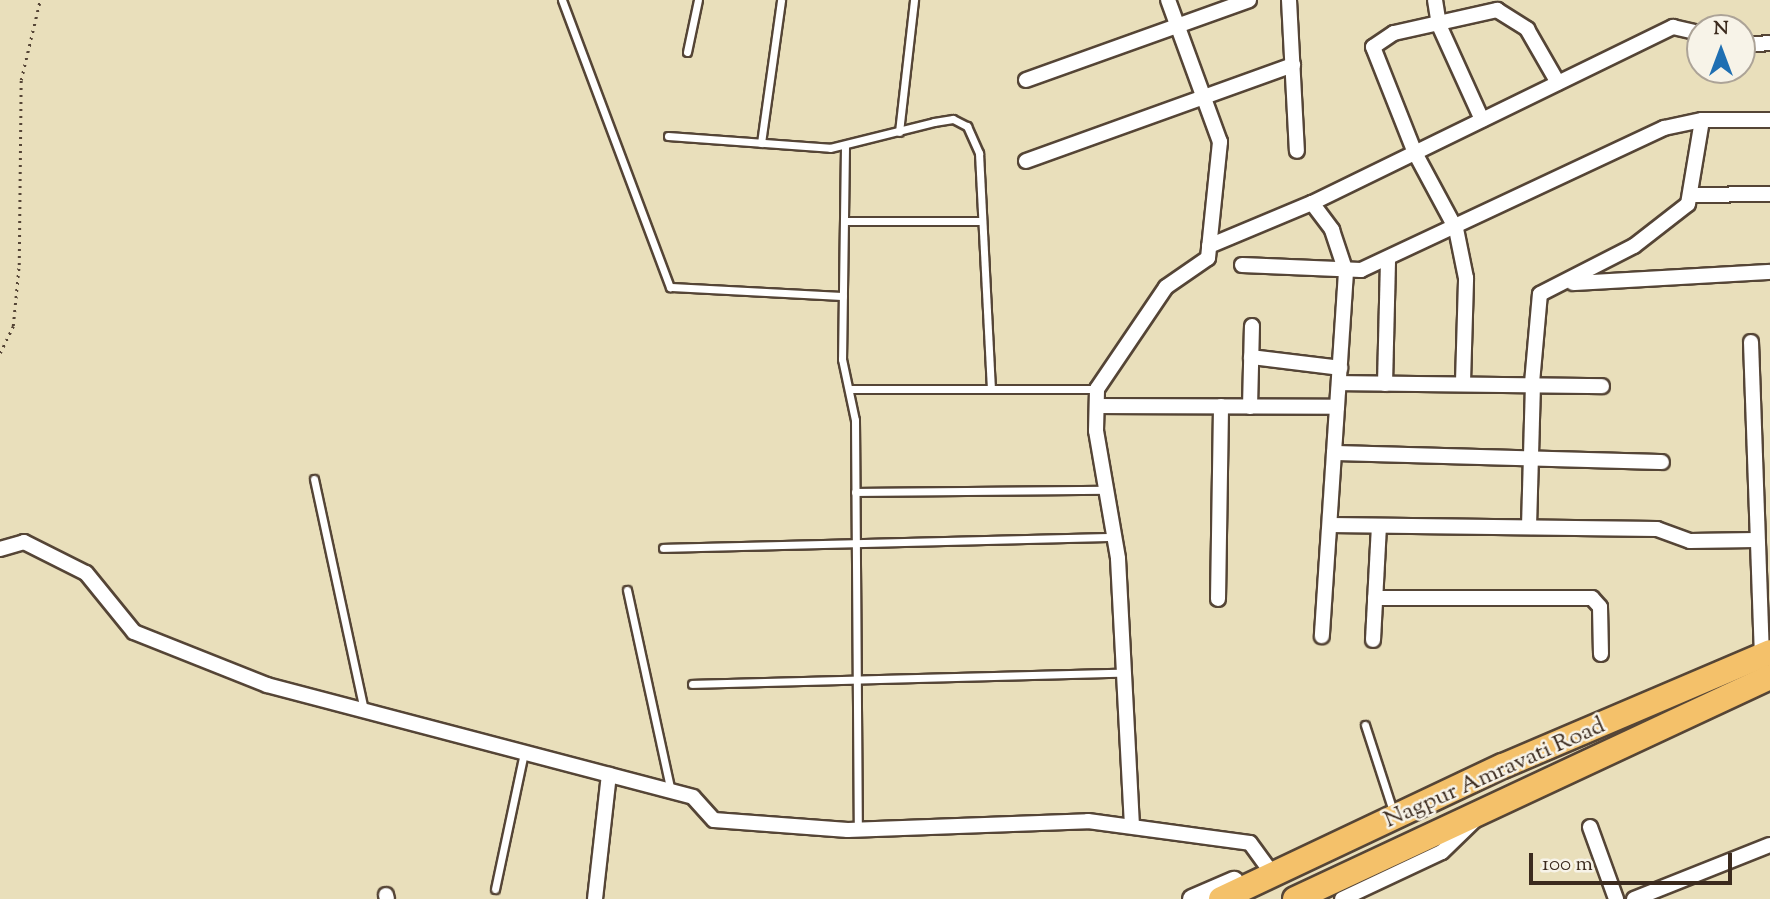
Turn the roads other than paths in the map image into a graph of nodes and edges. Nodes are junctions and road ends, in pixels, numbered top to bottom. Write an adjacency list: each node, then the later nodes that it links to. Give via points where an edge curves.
1 (562, 0): 40 (lane, via 670,287)
2 (698, 0): 13 (lane)
3 (782, 0): 23 (lane)
4 (914, 0): 21 (lane)
5 (1168, 0): 10 (street)
6 (1249, 0): 10 (street)
7 (1289, 0): 14 (street)
8 (1434, 0): 11 (street)
9 (1498, 5): 11 (street); 16 (street, via 1527,29)
10 (1177, 25): 15 (street); 17 (street)
11 (1439, 25): 18 (street); 26 (street, via 1394,33 1373,47)
12 (1686, 30): 16 (street, via 1672,27)
13 (687, 51)
14 (1293, 65): 17 (street); 25 (street)
15 (1026, 80)
16 (1558, 83): 18 (street)
17 (1203, 95): 27 (street); 34 (street, via 1220,142)
18 (1482, 120): 26 (street)
19 (1702, 120): 20 (street); 29 (street); 33 (street, via 1664,128)
20 (1770, 120)
21 (900, 132): 24 (lane); 32 (lane, via 953,119 967,125 979,153)
22 (668, 136): 23 (lane)
23 (761, 143): 24 (lane)
24 (845, 147): 31 (lane)
25 (1297, 151)
26 (1415, 153): 30 (street); 33 (street)
27 (1026, 161)
28 (1770, 194): 29 (street)
29 (1694, 195): 39 (street, via 1653,234)
30 (1312, 203): 34 (street); 37 (street, via 1332,230)
31 (845, 221): 32 (lane); 40 (lane)
32 (981, 221): 49 (lane)
33 (1456, 229): 35 (street); 45 (street, via 1466,278)
34 (1209, 246): 51 (street, via 1205,262 1166,287)
35 (1388, 258): 37 (street); 47 (street)
36 (1242, 265): 37 (street)
37 (1346, 272): 44 (street)
38 (1770, 272): 39 (street)
39 (1558, 284): 46 (street, via 1536,301)
40 (843, 296): 50 (lane)
41 (1252, 327): 43 (street)
42 (1751, 341): 67 (street)
43 (1251, 356): 44 (street); 54 (street)
44 (1339, 375): 47 (street); 55 (street)
45 (1463, 382): 46 (street); 47 (street)
46 (1533, 383): 48 (street); 57 (street)
47 (1385, 384)
48 (1602, 386)
49 (991, 387): 50 (lane); 51 (lane)
50 (849, 389): 61 (lane)
51 (1097, 389): 52 (street)
52 (1097, 406): 53 (street); 60 (street)
53 (1221, 406): 54 (street); 72 (street)
54 (1250, 407): 55 (street)
55 (1337, 407): 56 (street)
56 (1334, 453): 57 (street); 62 (street)
57 (1531, 458): 58 (street); 64 (street)
58 (1662, 461)
59 (314, 479): 80 (lane)
60 (1106, 489): 61 (lane); 65 (street)
61 (855, 492): 66 (lane)
62 (1329, 525): 63 (street); 73 (street)
63 (1379, 526): 64 (street); 71 (street)
64 (1530, 527): 67 (street, via 1657,529 1690,541)
65 (1115, 537): 66 (lane); 77 (street)
66 (855, 540): 68 (lane); 78 (lane)
67 (1756, 540): 76 (street)
68 (663, 548)
69 (0, 549): 80 (street, via 24,542 86,573 134,632 267,685)
70 (627, 590): 84 (lane)
71 (1375, 598): 74 (street); 75 (street, via 1591,598 1600,607)
72 (1218, 599)
73 (1322, 636)
74 (1373, 640)
75 (1601, 654)
76 (1766, 658): 85 (highway, Nagpur Amravati Road); 86 (highway, Nagpur Amravati Road)
77 (1124, 673): 78 (lane); 87 (street)
78 (857, 681): 79 (lane); 89 (lane)
79 (692, 684)
80 (364, 712): 82 (street)
81 (1365, 725): 86 (lane)
82 (524, 753): 83 (street); 92 (lane)
83 (609, 775): 84 (street); 95 (street)
84 (671, 790): 89 (street, via 694,797 714,820)
85 (1485, 807): 93 (street, via 1453,845); 98 (highway, Nagpur Amravati Road)
86 (1394, 812): 91 (highway, Nagpur Amravati Road)
87 (1132, 826): 89 (street, via 1088,821); 91 (street, via 1250,843)
88 (1590, 827): 100 (street)
89 (858, 830)
90 (1770, 845): 94 (street)
91 (1271, 871): 96 (street); 97 (highway, Nagpur Amravati Road)
92 (495, 889)
93 (1375, 892): 99 (street)
94 (1658, 895): 101 (street)
95 (595, 899)
96 (1192, 899)
97 (1221, 899)
98 (1295, 899)
99 (1342, 899)
100 (1616, 899)
101 (1634, 899)

